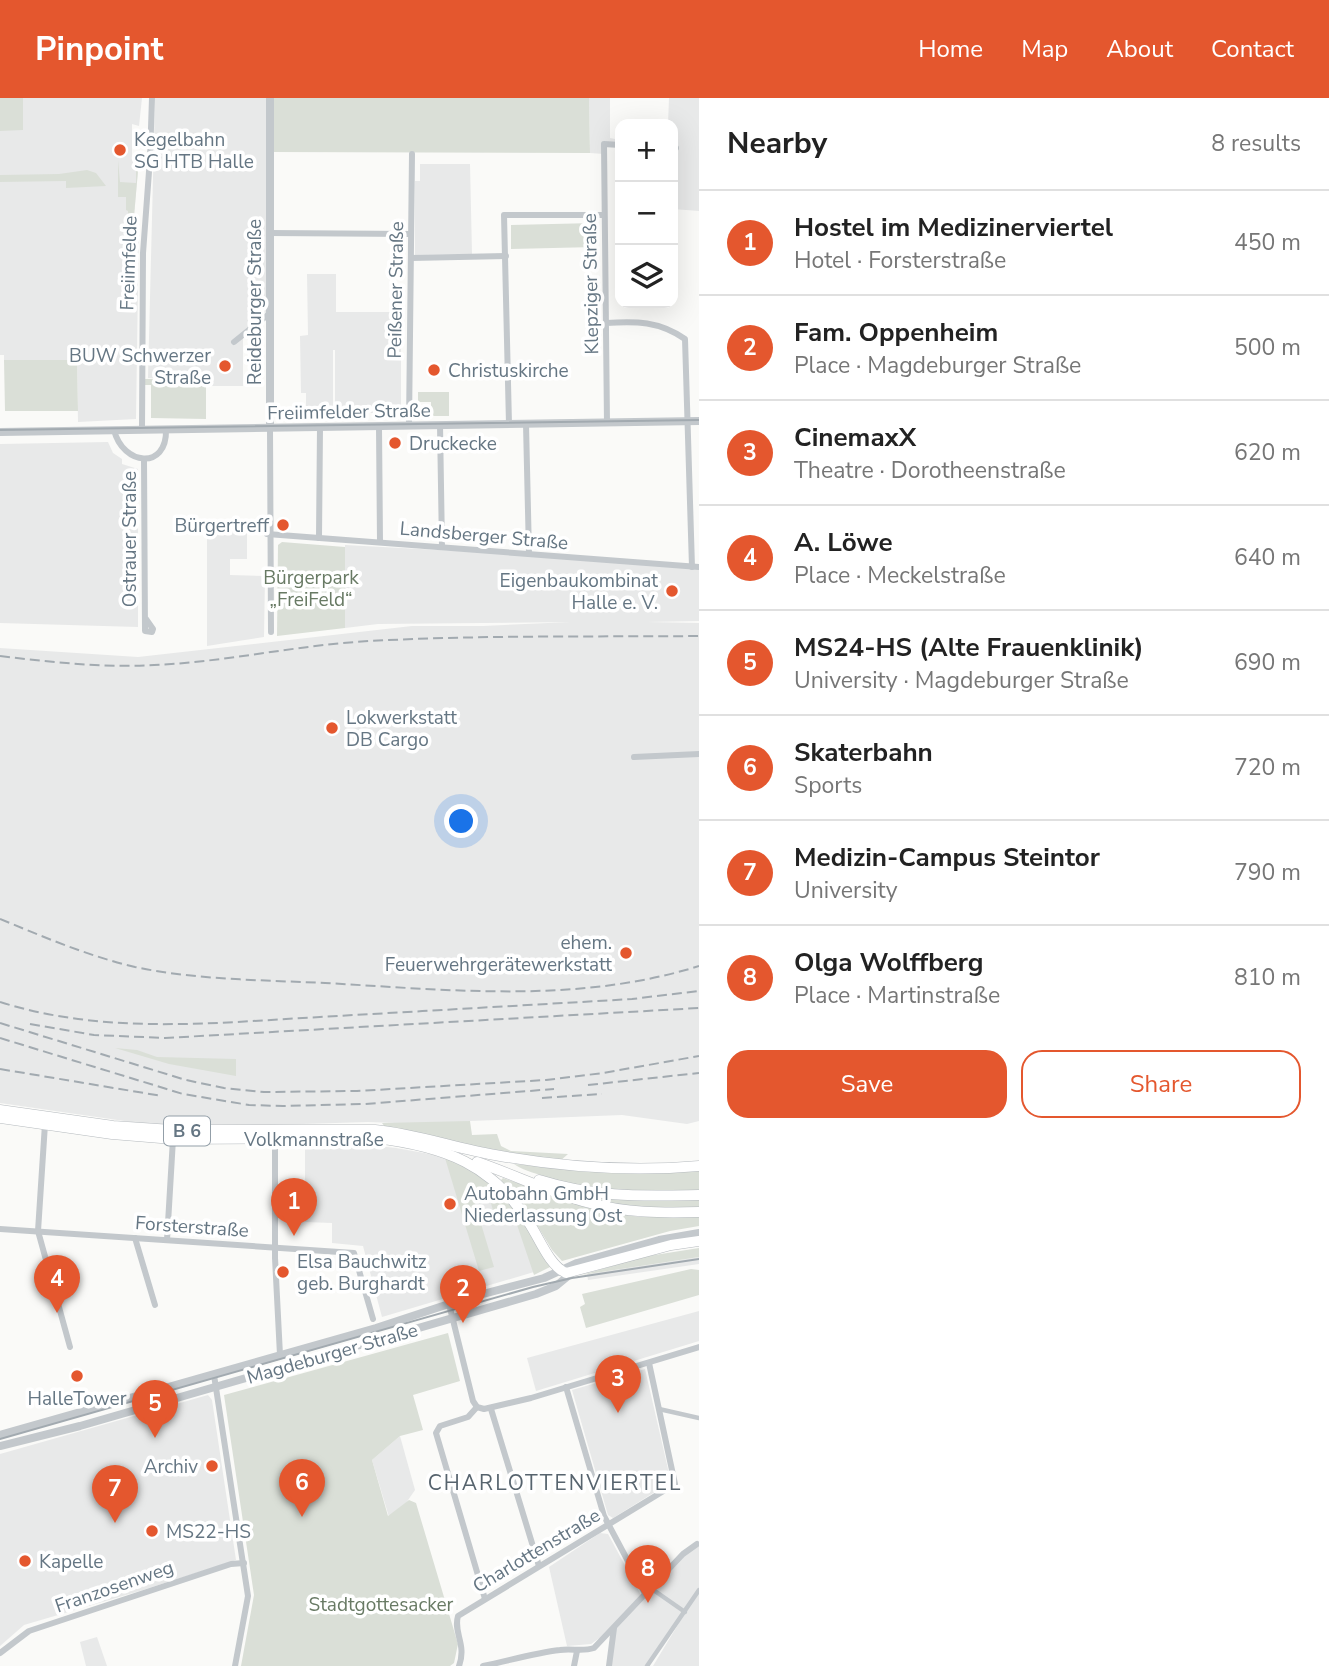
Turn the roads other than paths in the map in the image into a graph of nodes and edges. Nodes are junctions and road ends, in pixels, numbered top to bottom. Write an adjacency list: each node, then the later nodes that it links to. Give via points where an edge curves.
1 (152, 98): 24 (street, Freiimfelde, via 144,246)
2 (270, 98): 6 (street, Reideburger Straße)
3 (615, 145): 5 (street, Klepziger Straße, via 604,144)
4 (412, 154): 7 (street, Peißener Straße)
5 (604, 215): 8 (street, via 504,215); 11 (street, Klepziger Straße)
6 (269, 233): 7 (street); 10 (street, Reideburger Straße)
7 (411, 234): 9 (street, Peißener Straße)
8 (506, 256): 9 (street); 16 (street)
9 (411, 258): 20 (street, Peißener Straße)
10 (269, 314): 12 (street); 22 (street, Reideburger Straße)
11 (606, 323): 13 (street, via 650,323 685,339); 15 (street, Klepziger Straße)
12 (234, 342)
13 (688, 421): 14 (street, Freiimfelder Straße); 15 (street, Freiimfelder Straße); 33 (street)
14 (699, 421)
15 (607, 423): 17 (street, Freiimfelder Straße)
16 (509, 424): 17 (street, Freiimfelder Straße); 18 (street, Freiimfelder Straße)
17 (526, 424): 32 (street)
18 (440, 425): 20 (street, Freiimfelder Straße); 31 (street)
19 (379, 426): 20 (street, Freiimfelder Straße); 21 (street, Freiimfelder Straße); 30 (street)
20 (409, 426)
21 (320, 427): 22 (street, Freiimfelder Straße); 29 (street)
22 (270, 428): 25 (street, Freiimfelder Straße); 28 (street, Reideburger Straße)
23 (114, 430): 24 (street, Freiimfelder Straße); 26 (street, Freiimfelder Straße); 27 (street, Ostrauer Straße, via 125,452)
24 (142, 430): 25 (street, Freiimfelder Straße)
25 (166, 430): 27 (street, Ostrauer Straße, via 160,451)
26 (0, 432)
27 (145, 459): 34 (street, Ostrauer Straße)
28 (269, 534): 29 (street, Landsberger Straße); 35 (street, Reideburger Straße)
29 (319, 538): 30 (street, Landsberger Straße)
30 (380, 542): 31 (street, Landsberger Straße)
31 (442, 547): 32 (street, Landsberger Straße)
32 (529, 554): 33 (street, Landsberger Straße)
33 (695, 567)
34 (146, 619)
35 (271, 632)
36 (699, 754): 37 (street)
37 (634, 757)
38 (0, 1110): 43 (main road, Volkmannstraße / B 6, via 172,1130 399,1132)
39 (0, 1118): 40 (main road, Volkmannstraße / B 6)
40 (45, 1124): 42 (main road, Volkmannstraße / B 6); 48 (street)
41 (275, 1138): 42 (main road, Volkmannstraße / B 6); 43 (main road, Volkmannstraße / B 6, via 375,1138); 53 (street)
42 (173, 1139): 51 (street)
43 (461, 1153): 44 (main road, via 592,1167 651,1170); 45 (main road, B 6, via 585,1193); 46 (main road, via 593,1204 645,1212); 54 (main road, Volkmannstraße / B 6, via 515,1200)
44 (699, 1166)
45 (697, 1195)
46 (697, 1212)
47 (0, 1229): 48 (street, Forsterstraße)
48 (38, 1231): 50 (street, Forsterstraße); 60 (street)
49 (699, 1233): 54 (street, Magdeburger Straße, via 659,1240)
50 (135, 1238): 51 (street, Forsterstraße); 57 (street)
51 (167, 1240): 53 (street, Forsterstraße)
52 (699, 1241): 55 (main road, Magdeburger Straße)
53 (275, 1247): 59 (street, Forsterstraße, via 354,1253); 62 (street)
54 (561, 1270): 55 (main road); 56 (street, Magdeburger Straße)
55 (573, 1272): 58 (street, Magdeburger Straße, via 551,1289)
56 (449, 1304): 58 (street); 62 (street, Magdeburger Straße)
57 (155, 1305)
58 (452, 1318): 65 (street, Magdeburger Straße); 67 (street)
59 (373, 1320)
60 (70, 1347)
61 (699, 1347): 63 (street)
62 (280, 1355): 64 (street, Magdeburger Straße)
63 (649, 1363): 66 (street); 69 (street)
64 (214, 1375): 65 (street); 71 (street, Magdeburger Straße)
65 (216, 1387): 72 (street, Magdeburger Straße); 75 (street)
66 (566, 1387): 68 (street); 73 (street)
67 (477, 1407): 68 (street); 80 (street, via 468,1417 436,1429)
68 (491, 1409): 76 (street)
69 (659, 1409): 70 (street); 73 (street, Charlottenstraße, via 675,1484)
70 (699, 1418)
71 (0, 1435)
72 (0, 1446)
73 (607, 1525): 76 (street, Charlottenstraße); 79 (street)
74 (698, 1543): 77 (street)
75 (244, 1563): 84 (street, Franzosenweg, via 29,1631); 85 (street, via 248,1596)
76 (539, 1566): 80 (street, Charlottenstraße)
77 (652, 1589): 79 (street); 81 (street)
78 (699, 1590): 81 (street)
79 (646, 1595): 82 (street)
80 (485, 1599): 86 (street, Charlottenstraße, via 458,1616 463,1642)
81 (685, 1612): 90 (street)
82 (615, 1626): 83 (street, via 594,1648); 89 (street)
83 (577, 1651): 87 (street, via 551,1651); 88 (street)
84 (0, 1653)
85 (235, 1666)
86 (459, 1666)
87 (482, 1666)
88 (574, 1666)
89 (609, 1666)
90 (647, 1666)

